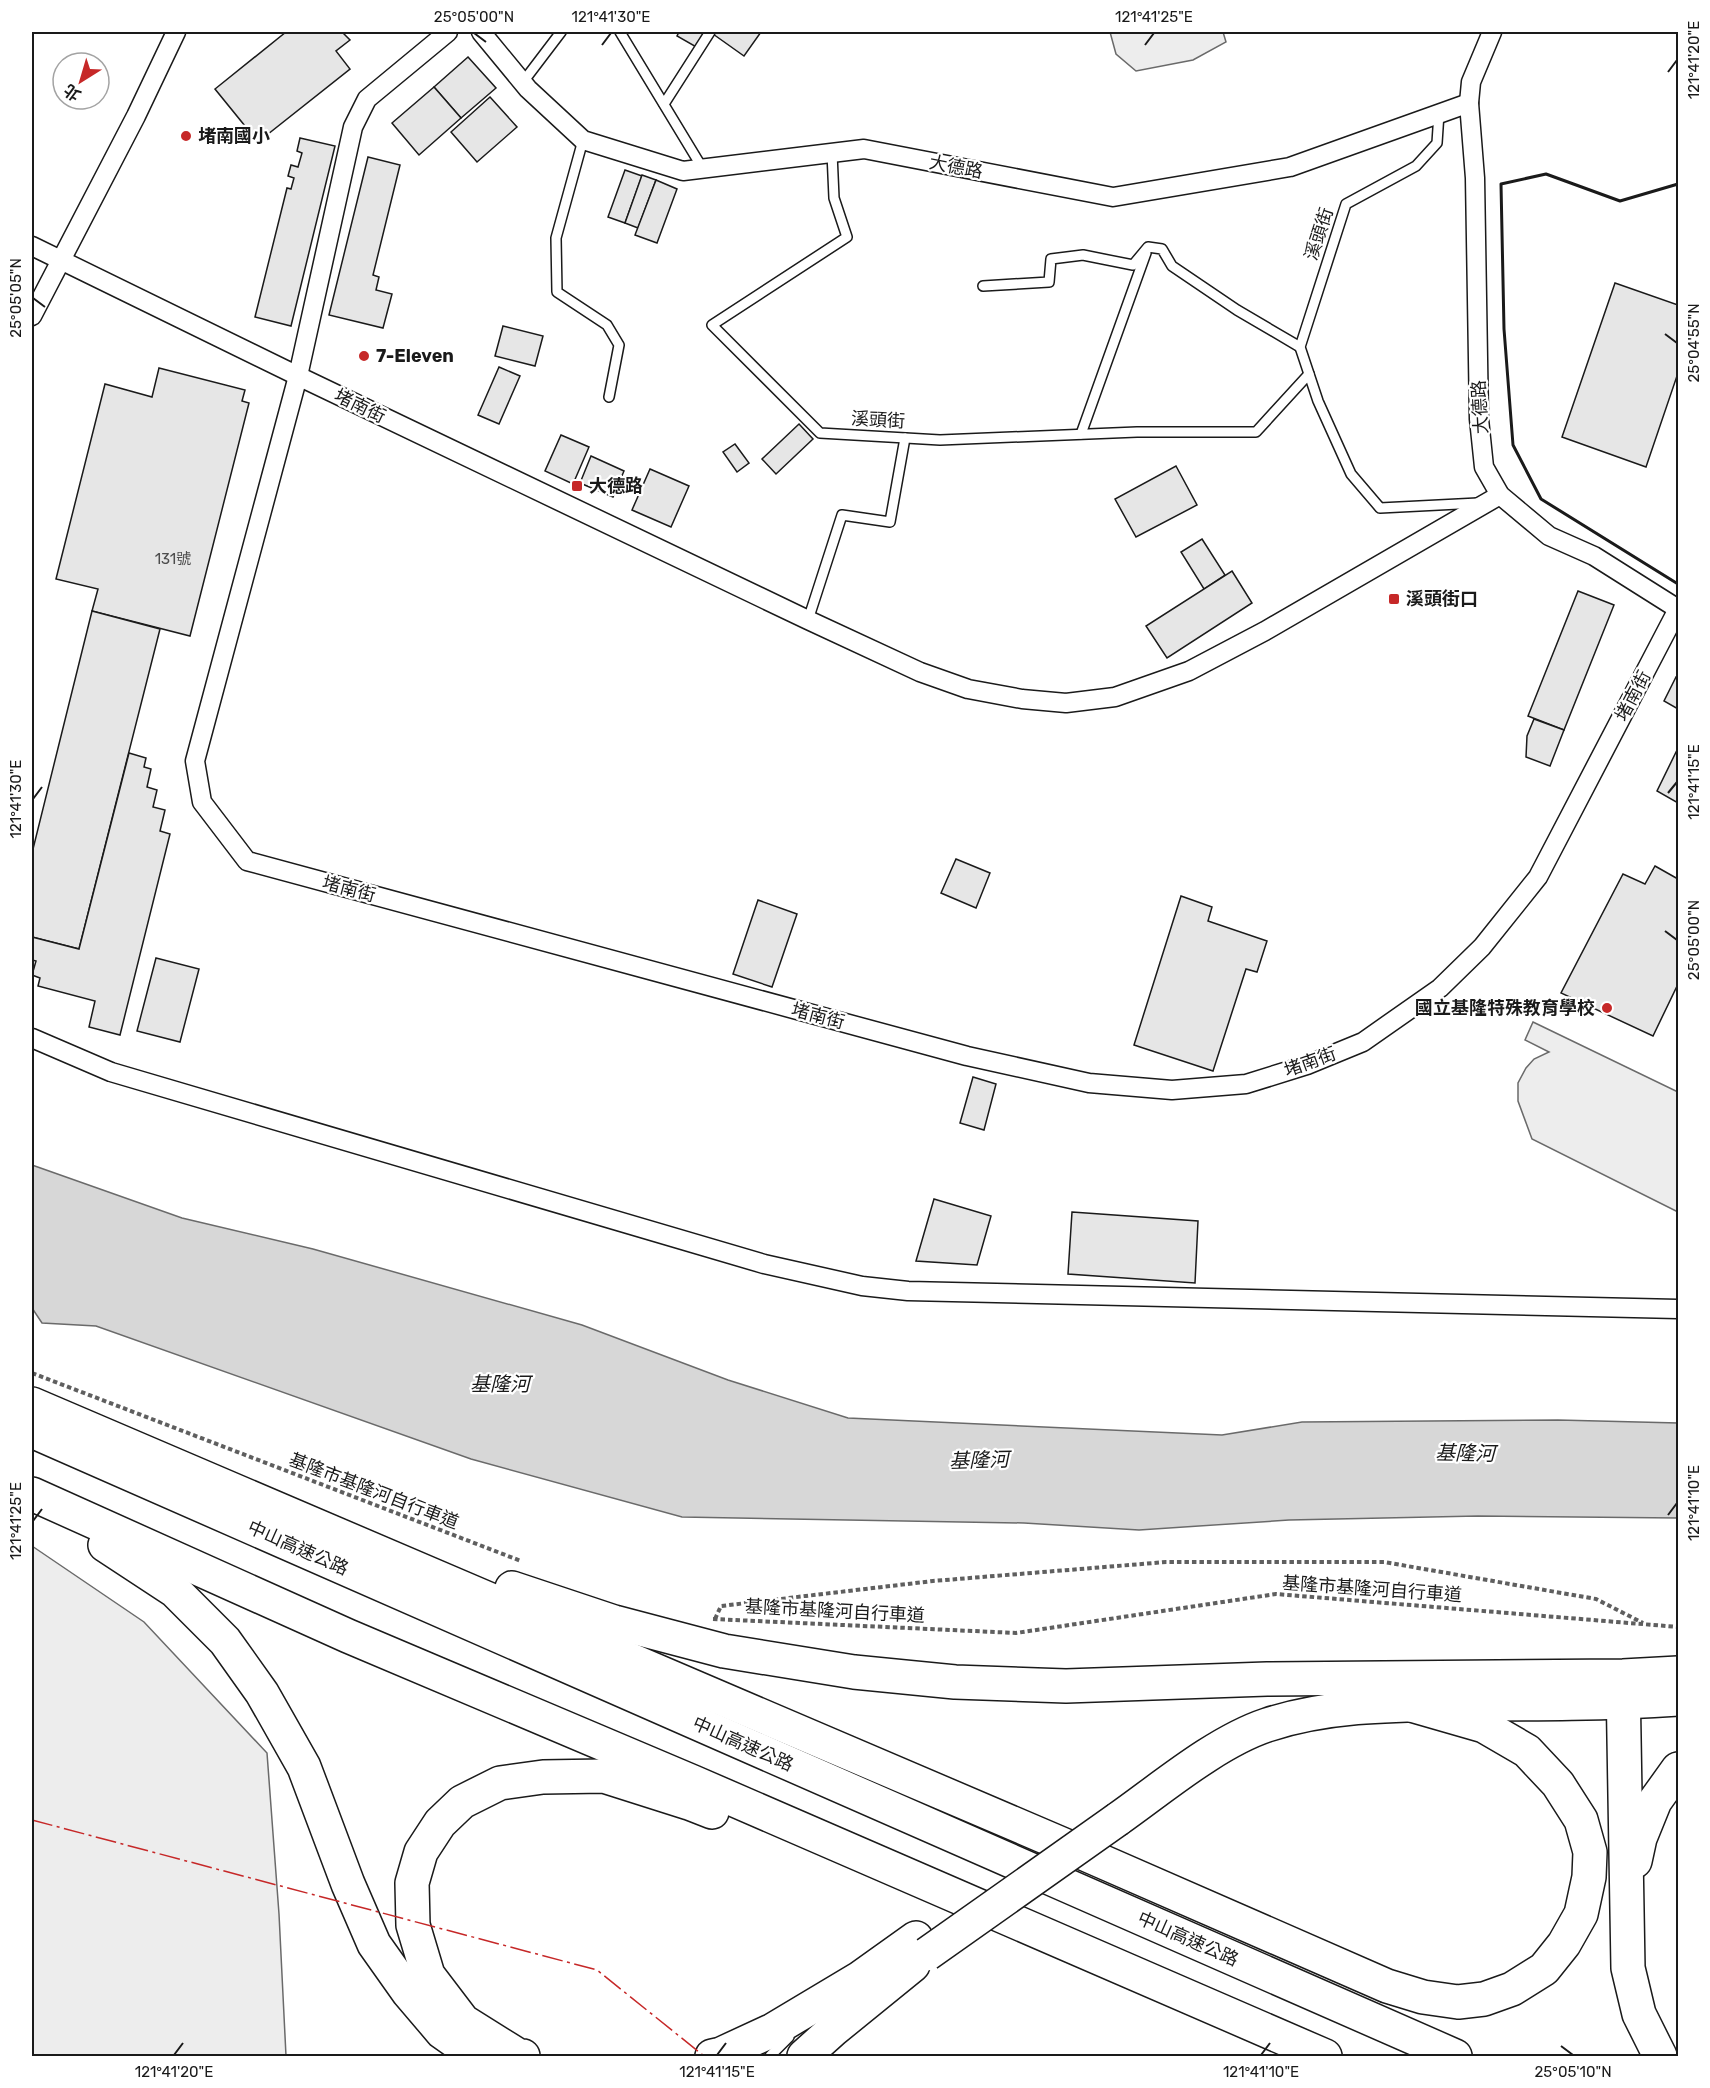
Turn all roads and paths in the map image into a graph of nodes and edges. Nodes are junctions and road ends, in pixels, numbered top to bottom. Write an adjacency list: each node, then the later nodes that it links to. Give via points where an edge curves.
1 (176, 32): 17 (street, via 136,116)
2 (448, 32): 22 (street, via 367,99 353,127)
3 (481, 32): 8 (street, 大德路)
4 (561, 32): 8 (lane)
5 (620, 32): 10 (lane)
6 (710, 32): 10 (lane)
7 (1492, 32): 9 (street, 大德路, via 1472,82)
8 (523, 82): 12 (street, 大德路)
9 (1469, 103): 11 (street, 大德路); 26 (street, 大德路, via 1479,419 1484,467)
10 (664, 104): 14 (lane)
11 (1439, 113): 13 (street, 大德路, via 1290,167 1113,197 864,149); 20 (lane, 溪頭街, via 1437,143 1416,166 1346,204)
12 (583, 140): 14 (street, 大德路, via 683,171); 23 (lane, via 556,238 557,291 607,325 619,345)
13 (832, 153): 14 (street, 大德路); 25 (lane, 溪頭街, via 834,198 847,237 712,325 820,433)
14 (703, 169)
15 (32, 246): 17 (street, 堵南街)
16 (1148, 247): 18 (lane, via 1133,265 1083,255 1051,259 1049,282); 20 (lane, via 1162,249 1172,266); 24 (lane)
17 (55, 257): 19 (street); 22 (street, 堵南街)
18 (983, 286)
19 (32, 315)
20 (1300, 347): 21 (lane)
21 (1309, 374): 24 (lane, 溪頭街, via 1256,432); 26 (lane, via 1351,474 1380,508)
22 (298, 376): 27 (street, 堵南街, via 195,761 202,802 247,861 967,1056 1089,1083 1172,1090 1246,1084 1363,1042 1440,988 1482,947 1538,877); 28 (street, 堵南街)
23 (609, 397)
24 (1080, 434): 25 (lane, 溪頭街)
25 (905, 438): 28 (lane, via 890,522 842,515)
26 (1493, 499): 27 (street, 大德路, via 1549,536 1594,556); 28 (street, 堵南街, via 1189,671 1115,697 1066,702 968,689 920,672)
27 (1678, 609)
28 (808, 620)
29 (32, 1038): 30 (street, via 111,1072 764,1264 862,1286 908,1291)
30 (1678, 1309)
31 (32, 1373): 37 (path, 基隆市基隆河自行車道)
32 (32, 1404): 33 (highway)
33 (73, 1422): 44 (highway, via 329,1512 476,1577 615,1622 724,1651 854,1672 955,1682 1066,1686 1267,1679); 44 (highway, via 1387,1986 1423,1998 1458,2002 1484,1998 1512,1989 1544,1969 1564,1944 1581,1914 1590,1852 1581,1820 1558,1784 1527,1751)
34 (32, 1431): 58 (highway, 中山高速公路)
35 (32, 1494): 47 (highway, via 348,1636)
36 (32, 1507): 53 (highway, via 112,1548 175,1591 225,1641 262,1693 304,1767 374,1944 442,2032)
37 (526, 1563)
38 (705, 1619): 39 (path, 基隆市基隆河自行車道)
39 (715, 1619): 40 (path, 基隆市基隆河自行車道, via 1016,1633 1276,1594); 40 (path, via 721,1606 944,1580 1166,1562 1384,1562 1596,1599)
40 (1646, 1625): 41 (path, 基隆市基隆河自行車道)
41 (1678, 1627)
42 (1678, 1673): 43 (highway)
43 (1623, 1690): 44 (highway); 45 (highway); 48 (highway)
44 (1412, 1692): 49 (highway, via 1302,1694 1260,1706 1228,1721 1185,1745 1112,1811)
45 (1678, 1699)
46 (1678, 1769): 48 (highway, via 1655,1801 1640,1838)
47 (876, 1861): 54 (highway, via 800,1848 689,1803 604,1776 543,1777 500,1783 462,1802 440,1823 421,1852 412,1883 413,1925 428,1975 463,2021); 57 (highway)
48 (1627, 1904): 59 (highway, via 1628,1968 1639,2014)
49 (922, 1946): 50 (highway); 52 (highway, via 833,2030)
50 (860, 1978): 51 (lane); 55 (highway, via 773,2030)
51 (810, 2020)
52 (799, 2045): 56 (lane)
53 (476, 2056)
54 (521, 2056)
55 (712, 2056)
56 (770, 2056)
57 (1325, 2056)
58 (1455, 2056)
59 (1660, 2056)

